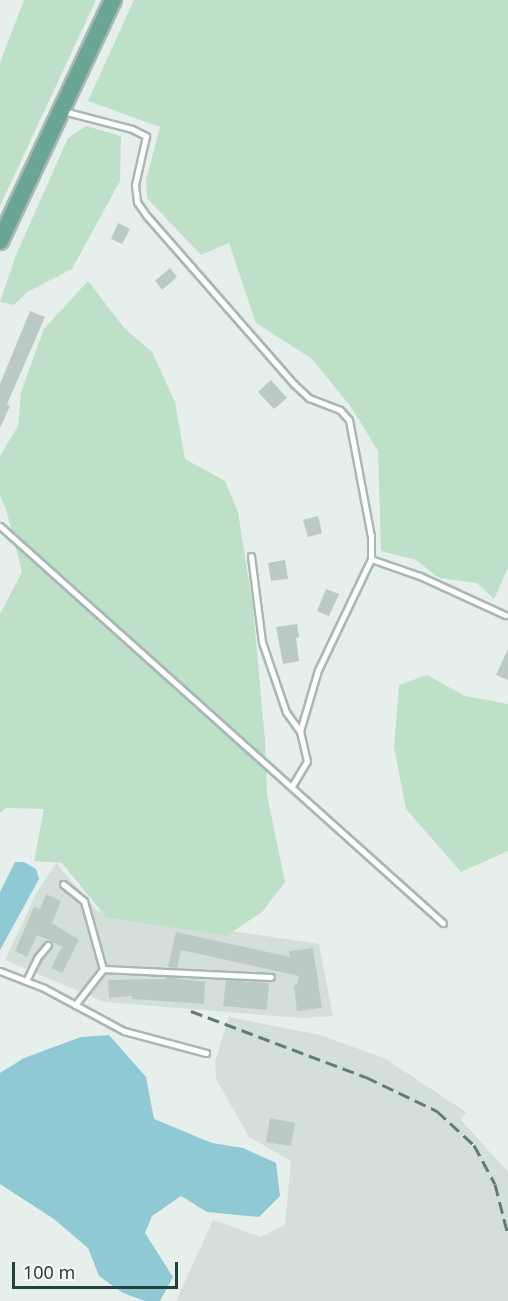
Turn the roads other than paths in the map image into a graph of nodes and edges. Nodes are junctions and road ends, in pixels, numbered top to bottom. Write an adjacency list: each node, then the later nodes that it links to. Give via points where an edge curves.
1 (113, 0): 2 (main road)
2 (61, 110): 3 (main road); 6 (lane, via 146,136 135,184 137,202 146,215 294,384 309,398 340,410 349,420)
3 (0, 241)
4 (0, 526): 9 (lane)
5 (251, 556): 8 (lane, via 262,642 286,712)
6 (371, 559): 7 (lane, via 420,576); 8 (lane, via 318,670)
7 (505, 615)
8 (300, 730): 9 (lane, via 307,761)
9 (292, 786): 11 (lane)
10 (63, 884): 13 (lane, via 84,901)
11 (443, 923)
12 (48, 945): 16 (lane)
13 (103, 969): 15 (lane); 17 (lane)
14 (0, 971): 16 (lane)
15 (271, 977)
16 (26, 981): 17 (lane)
17 (75, 1005): 18 (lane, via 124,1030)
18 (206, 1053)

